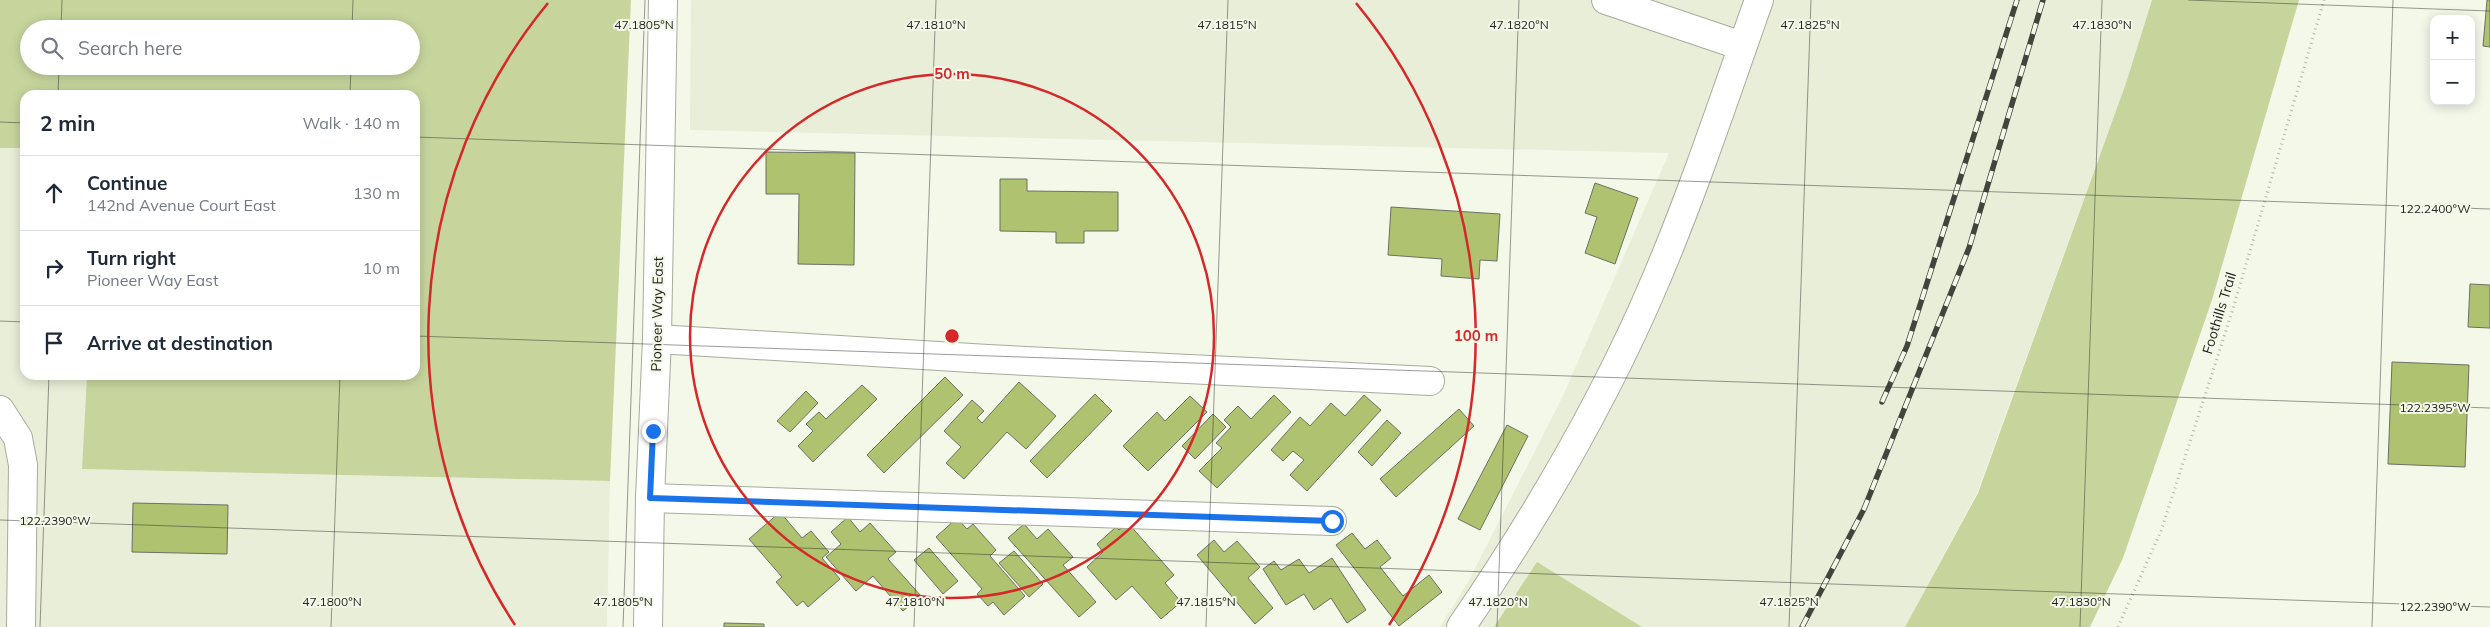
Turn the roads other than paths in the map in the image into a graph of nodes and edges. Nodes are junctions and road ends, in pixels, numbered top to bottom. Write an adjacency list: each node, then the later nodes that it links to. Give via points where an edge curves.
1 (663, 0): 5 (street, Pioneer Way East)
2 (1606, 0): 4 (street)
3 (1759, 0): 4 (street)
4 (1742, 46): 12 (street, via 1657,278 1594,410)
5 (657, 339): 6 (street); 8 (street, Pioneer Way East)
6 (1430, 380)
7 (0, 410): 10 (street, via 18,438 23,464)
8 (650, 498): 9 (street); 11 (street, Pioneer Way East)
9 (1332, 521)
10 (21, 627)
11 (648, 627)
12 (1461, 627)

